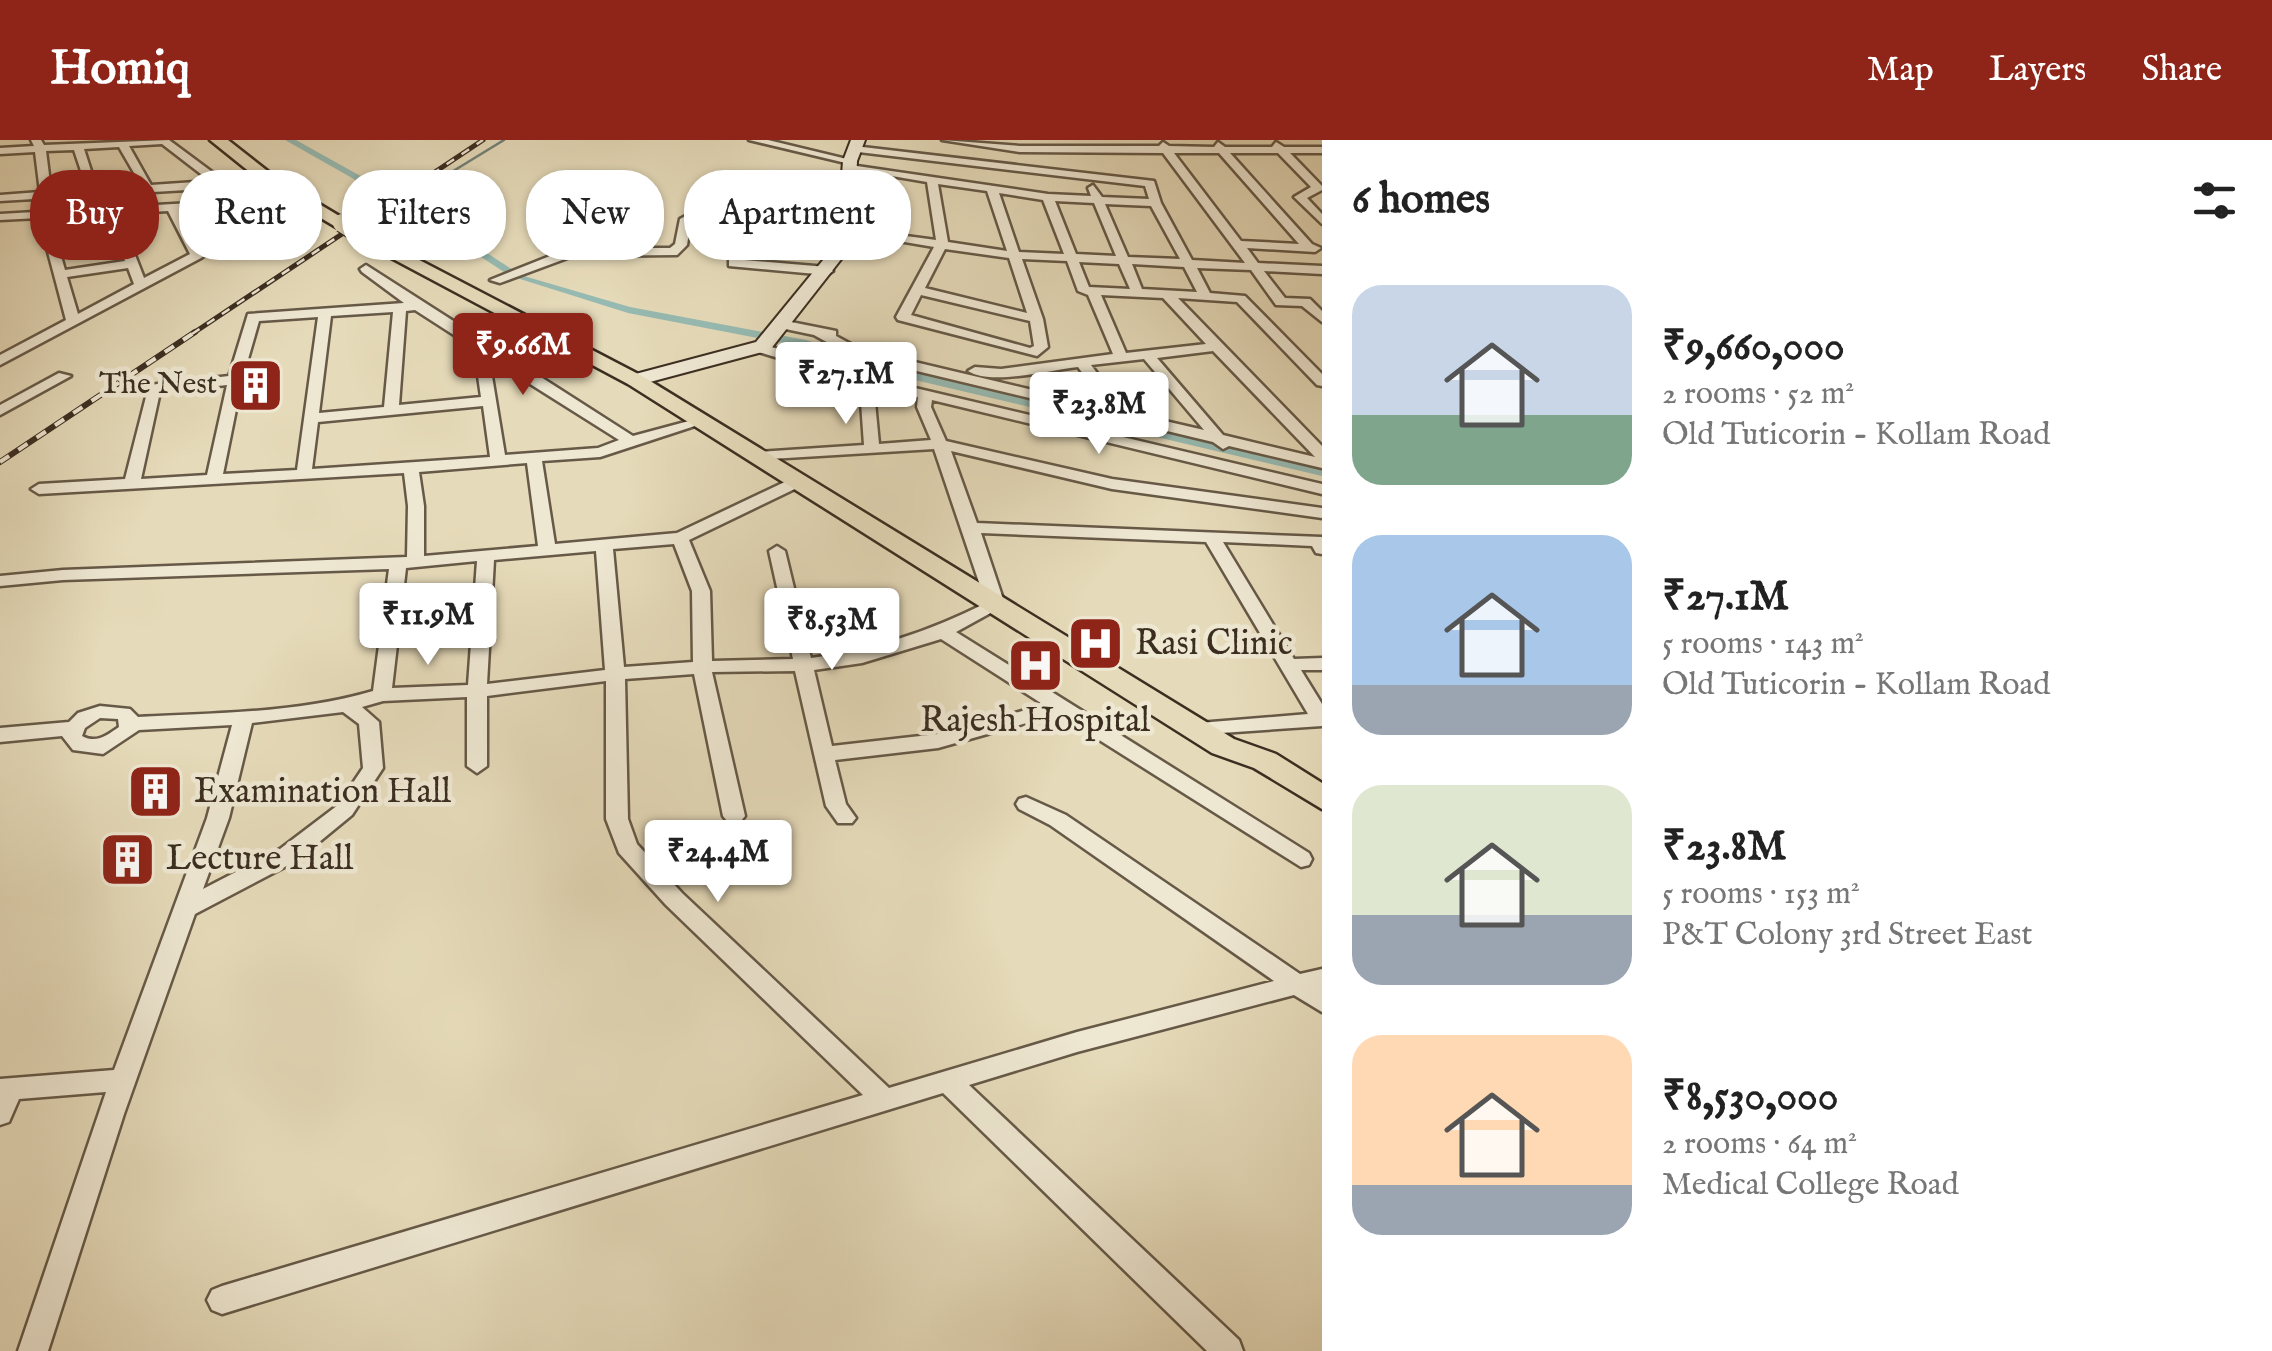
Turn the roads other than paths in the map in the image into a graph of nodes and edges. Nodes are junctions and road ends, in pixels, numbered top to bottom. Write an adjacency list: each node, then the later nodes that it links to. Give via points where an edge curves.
1 (163, 140): 7 (street); 22 (street)
2 (218, 140): 88 (main road, via 273,183 349,227)
3 (754, 140): 10 (street)
4 (947, 140): 11 (street, via 1020,149)
5 (1102, 140): 14 (street)
6 (1213, 140): 15 (street)
7 (113, 143): 13 (street); 21 (street)
8 (38, 144): 13 (street); 17 (street); 19 (street)
9 (1275, 144): 15 (street); 16 (street); 36 (street, via 1318,188 1300,198)
10 (799, 145): 18 (street)
11 (1074, 145): 14 (street)
12 (1163, 145): 14 (street); 15 (street); 41 (street)
13 (78, 146): 20 (street)
14 (1111, 150)
15 (1223, 150): 43 (street)
16 (1322, 150)
17 (0, 151)
18 (853, 155): 23 (street); 24 (street)
19 (42, 170)
20 (86, 170)
21 (134, 170)
22 (204, 170)
23 (1090, 176): 29 (street); 30 (street, via 1150,183)
24 (932, 181): 25 (street); 40 (street)
25 (992, 190): 27 (street); 45 (street)
26 (30, 195): 28 (street)
27 (1048, 197): 29 (street); 46 (street)
28 (0, 198)
29 (1097, 200): 30 (street); 53 (street)
30 (1155, 203): 55 (street)
31 (179, 207): 32 (street)
32 (172, 208): 33 (street); 37 (street)
33 (159, 209)
34 (30, 215): 35 (street)
35 (0, 216)
36 (1320, 217)
37 (179, 221)
38 (684, 227): 44 (street, via 680,245)
39 (911, 241): 40 (street)
40 (942, 244): 45 (street); 64 (street)
41 (1237, 244): 42 (street); 56 (street)
42 (1282, 247): 43 (street); 58 (street)
43 (1316, 248)
44 (664, 252)
45 (1012, 255): 46 (street); 74 (street)
46 (1070, 258): 53 (street); 65 (street, via 1084,291)
47 (56, 260): 61 (street)
48 (129, 260): 54 (street)
49 (187, 260): 63 (street)
50 (537, 260): 62 (street)
51 (736, 260): 60 (street)
52 (832, 260): 60 (street)
53 (1123, 262): 55 (street); 66 (street)
54 (130, 264): 61 (street); 63 (street)
55 (1191, 264): 56 (street); 68 (street)
56 (1254, 267): 58 (street); 69 (street, via 1281,302)
57 (366, 269): 70 (street)
58 (1306, 270): 59 (street)
59 (1322, 270)
60 (827, 271): 76 (street)
61 (60, 274): 75 (street)
62 (496, 280)
63 (140, 283): 75 (street)
64 (918, 290): 74 (street); 80 (street, via 903,317)
65 (1094, 294): 66 (street); 82 (street)
66 (1138, 294): 67 (street)
67 (1167, 294): 68 (street); 79 (street)
68 (1206, 296): 90 (street, via 1241,300)
69 (1315, 304): 73 (street)
70 (418, 306): 71 (street); 78 (street)
71 (400, 307): 72 (street); 93 (street)
72 (325, 312): 87 (street, via 254,317); 96 (street)
73 (1322, 318)
74 (1036, 319): 80 (street, via 1041,347)
75 (73, 320): 83 (street)
76 (780, 325): 77 (street); 86 (street, via 819,332 855,352)
77 (762, 345): 88 (street); 89 (street)
78 (481, 347): 92 (street); 98 (street)
79 (1216, 347): 81 (street); 102 (street)
80 (1021, 352): 86 (street)
81 (1147, 354): 82 (street); 101 (street)
82 (1120, 356): 84 (street)
83 (0, 361)
84 (1082, 362): 86 (street); 95 (street)
85 (64, 376): 94 (street)
86 (997, 379): 95 (street)
87 (234, 380): 109 (street); 111 (street, via 154,388)
88 (634, 380): 97 (main road)
89 (873, 382): 91 (street); 100 (street)
90 (1322, 382)
91 (924, 393): 99 (street); 101 (street)
92 (490, 401): 93 (street); 105 (street)
93 (391, 410): 96 (street)
94 (0, 411)
95 (1122, 417): 101 (street)
96 (313, 418): 108 (street)
97 (700, 422): 98 (street); 103 (main road)
98 (631, 441): 104 (street, via 600,452)
99 (938, 444): 100 (street); 114 (street, via 1112,484); 115 (street)
100 (872, 448): 103 (street)
101 (1222, 451): 106 (street); 113 (street)
102 (1322, 456)
103 (757, 457): 110 (main road)
104 (534, 458): 105 (street); 119 (street)
105 (498, 459): 107 (street)
106 (1322, 464)
107 (411, 468): 108 (street); 123 (street, via 416,506)
108 (304, 472): 109 (street)
109 (214, 478): 111 (street)
110 (797, 482): 116 (street); 125 (main road)
111 (132, 484): 112 (street)
112 (39, 489)
113 (1322, 489)
114 (1322, 513)
115 (972, 528): 117 (street); 125 (street)
116 (680, 538): 118 (street); 130 (street, via 701,591)
117 (1212, 538): 120 (street, via 1317,541); 129 (street)
118 (604, 546): 119 (street); 131 (street)
119 (547, 549): 122 (street)
120 (1322, 549)
121 (777, 551): 127 (street)
122 (486, 554): 123 (street); 132 (street)
123 (406, 562): 124 (street); 133 (street)
124 (0, 581)
125 (996, 605): 126 (street); 141 (main road)
126 (942, 632): 127 (street, via 862,657); 135 (street)
127 (806, 664): 130 (street); 142 (street)
128 (1322, 664): 129 (street)
129 (1290, 665): 137 (street)
130 (703, 668): 131 (street); 146 (street)
131 (615, 674): 132 (street); 156 (street, via 617,819 628,847)
132 (477, 691): 133 (street); 143 (street)
133 (382, 695): 134 (street)
134 (347, 705): 136 (street); 150 (street, via 369,722 372,768 345,810 288,855)
135 (1058, 707): 142 (street, via 938,741); 149 (street)
136 (244, 718): 138 (street); 150 (street, via 218,818)
137 (1321, 719): 141 (street)
138 (132, 724): 139 (street, via 108,710); 139 (street, via 119,740 94,748 75,742)
139 (74, 728): 140 (street)
140 (0, 735)
141 (1211, 738): 144 (main road, via 1265,761); 147 (main road, via 1250,772)
142 (825, 754): 148 (street, via 836,806)
143 (477, 766)
144 (1322, 798)
145 (1026, 804): 151 (street)
146 (734, 816)
147 (1322, 817)
148 (845, 818)
149 (1301, 860)
150 (184, 910): 153 (street)
151 (1310, 981): 152 (street); 154 (street)
152 (1322, 1002)
153 (124, 1080): 155 (street); 158 (street)
154 (948, 1082): 156 (street); 159 (street)
155 (3, 1098)
156 (886, 1101): 157 (street)
157 (222, 1300)
158 (33, 1351)
159 (1228, 1351)

